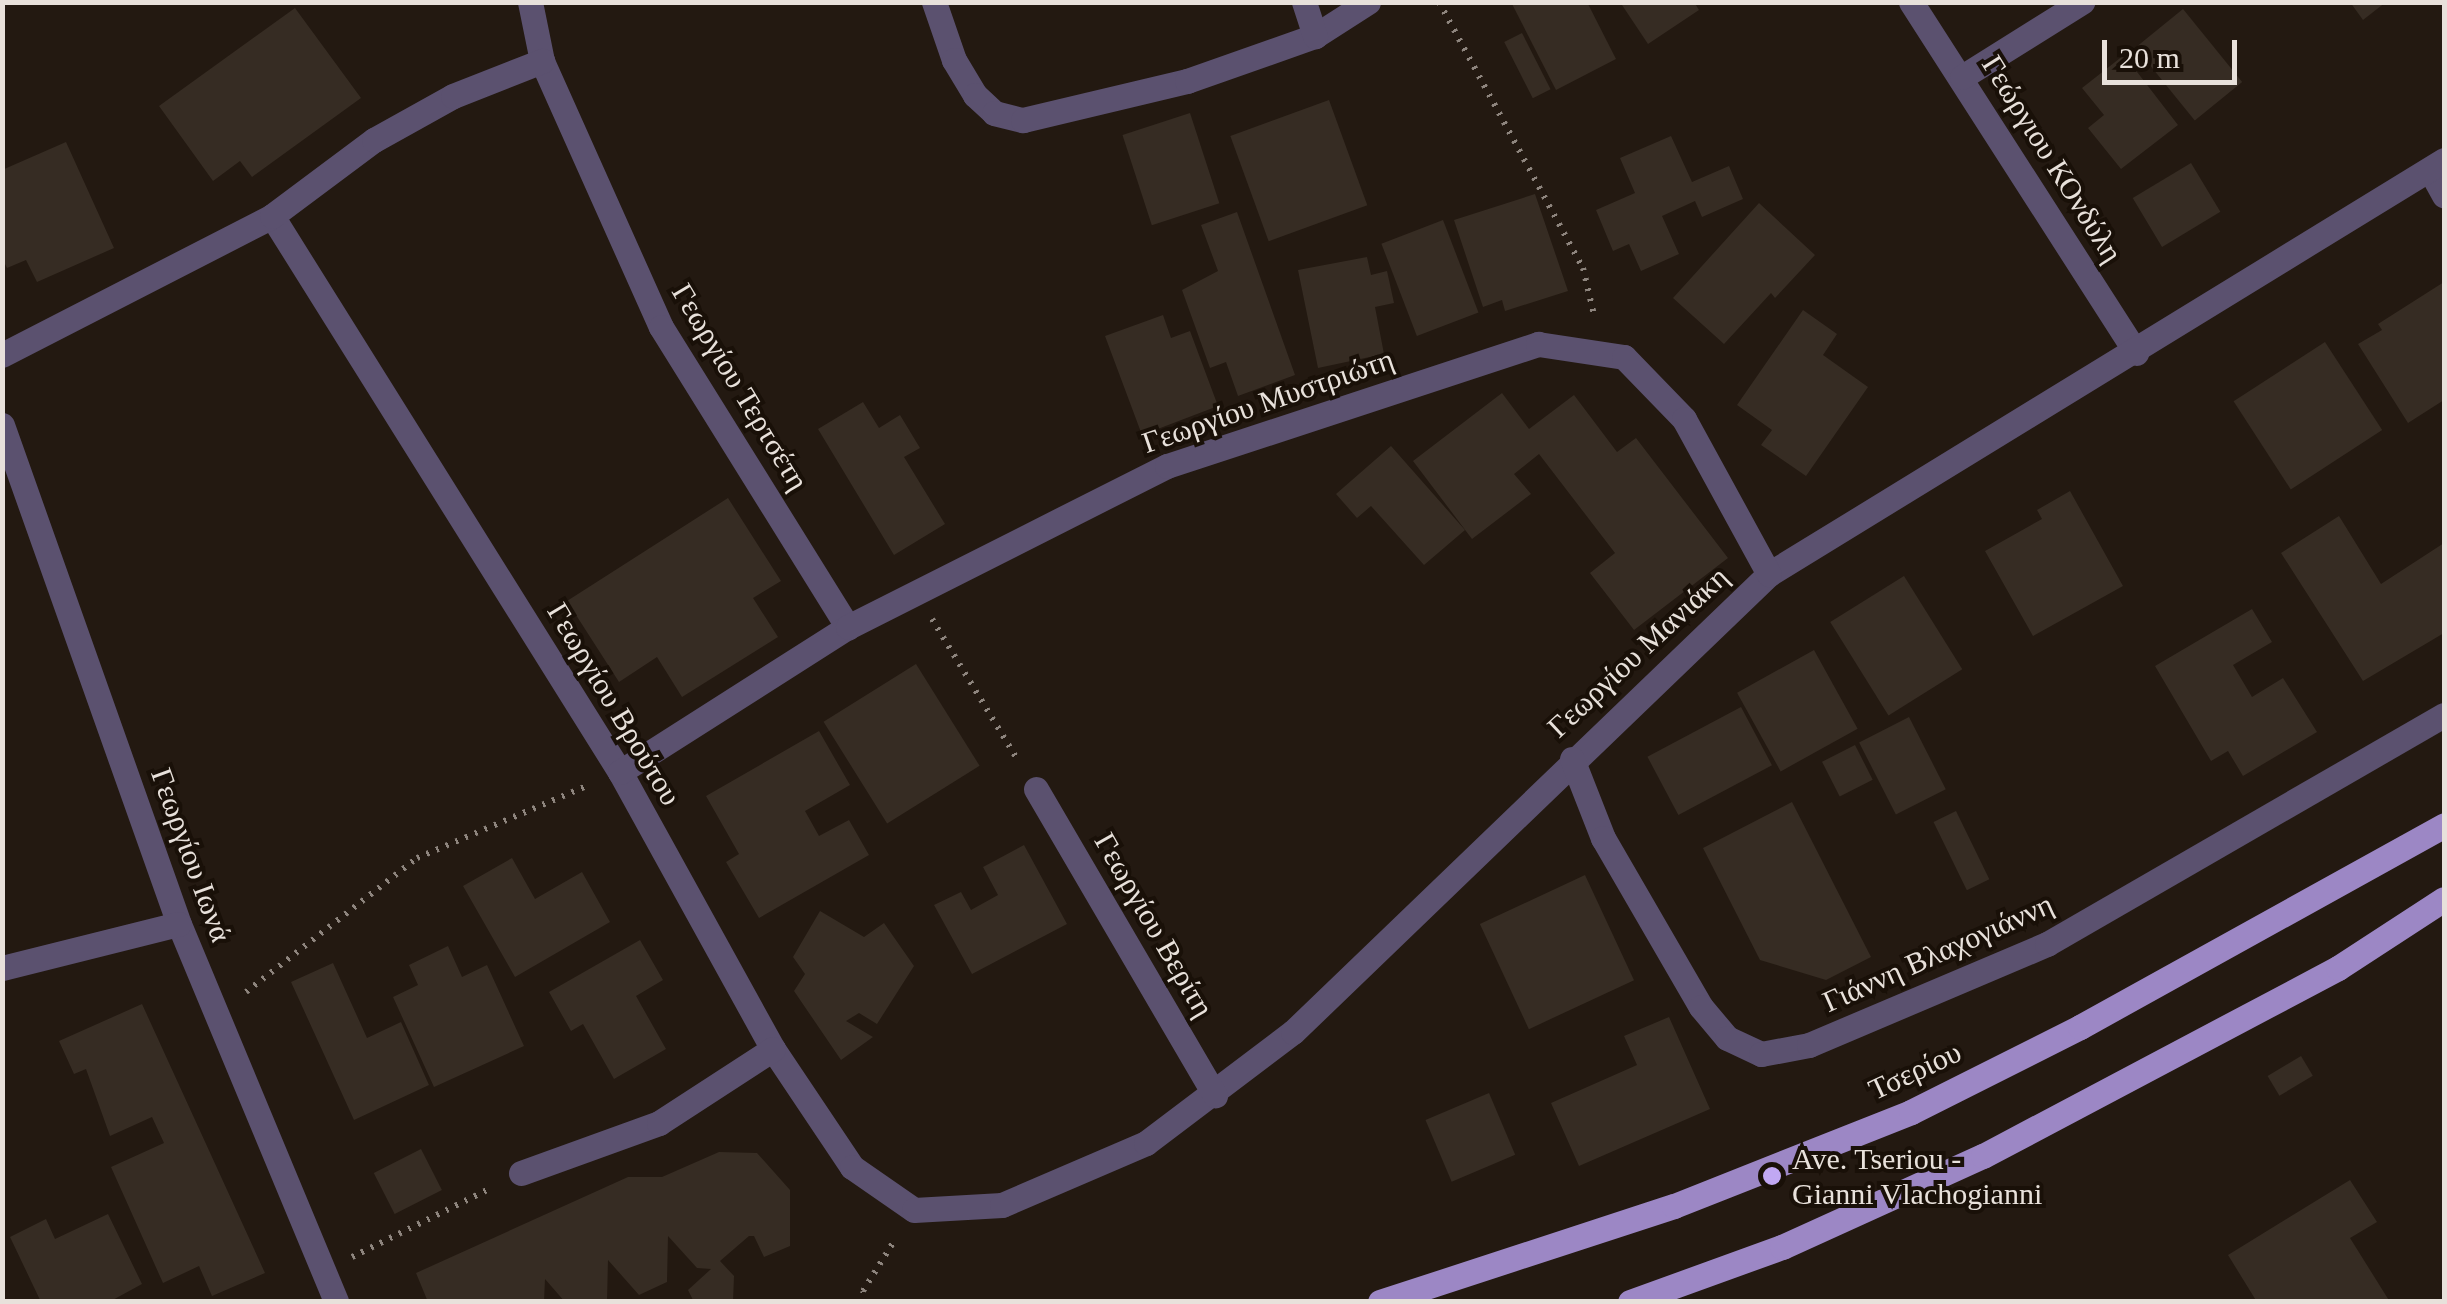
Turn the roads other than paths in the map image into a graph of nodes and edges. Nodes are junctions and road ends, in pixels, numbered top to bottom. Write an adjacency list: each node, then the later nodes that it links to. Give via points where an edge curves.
1 (530, 2): 8 (street, Γεωργίου Τερτσέτη)
2 (934, 2): 7 (street, via 954,60 975,95 994,113 1023,120 1187,81)
3 (1304, 2): 7 (street)
4 (1368, 2): 7 (street)
5 (1910, 2): 9 (street, Γεώργιου ΚΟνδύλη)
6 (2082, 2): 9 (street)
7 (1316, 36)
8 (542, 61): 12 (street, via 453,96 374,140); 17 (street, Γεωργίου Τερτσέτη, via 661,327)
9 (1962, 78): 13 (street, Γεώργιου ΚΟνδύλη)
10 (2437, 165): 11 (street); 13 (street, Γεωργίου Μανιάκη)
11 (2444, 195)
12 (272, 216): 14 (street); 20 (street, Γεωργίου Βρούτου)
13 (2136, 353): 16 (street, Γεωργίου Μανιάκη)
14 (2, 354)
15 (2, 425): 24 (street, Γεωργίου Ιωνά)
16 (1769, 574): 17 (street, Γεωργίου Μυστριώτη, via 1684,419 1624,357 1538,344 1167,466); 19 (street, Γεωργίου Μανιάκη)
17 (848, 628): 20 (street, Γεωργίου Μυστριώτη)
18 (2444, 715): 19 (street, Γιάννη Βλαχογιάννη, via 2047,944 1809,1045 1761,1054 1727,1038 1701,1007 1604,838)
19 (1572, 759): 27 (street, Γεωργίου Μανιάκη, via 1292,1032)
20 (620, 772): 26 (street, Γεωργίου Βρούτου)
21 (1036, 788): 27 (street, Γεωργίου Βερίτη)
22 (2444, 825): 31 (main road, Τσερίου, via 2080,1028 1911,1112 1674,1206)
23 (2444, 899): 32 (main road, via 2338,968 1982,1156 1782,1247)
24 (180, 924): 25 (street); 30 (street, Γεωργίου Ιωνά)
25 (2, 968)
26 (773, 1049): 28 (street, via 659,1123); 29 (street, Γεωργίου Βρούτου, via 852,1167)
27 (1215, 1095): 29 (street, Γεωργίου Μανιάκη, via 1146,1143 1002,1205)
28 (521, 1172)
29 (914, 1210)
30 (336, 1302)
31 (1380, 1302)
32 (1630, 1302)

